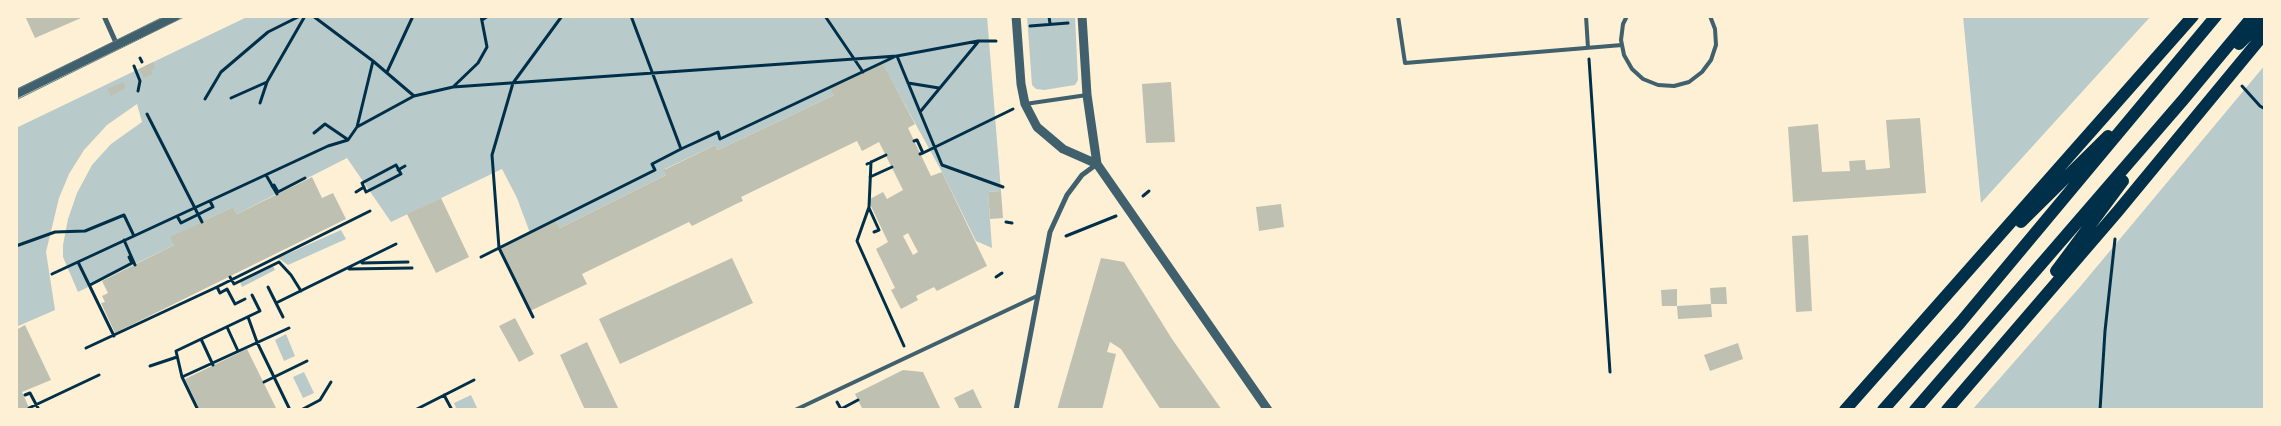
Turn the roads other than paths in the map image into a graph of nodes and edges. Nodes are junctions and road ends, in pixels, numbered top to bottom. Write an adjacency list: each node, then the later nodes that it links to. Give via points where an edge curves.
1 (104, 16): 15 (street)
2 (176, 16): 15 (street)
3 (1016, 16): 22 (street)
4 (1398, 16): 17 (lane, via 1405,64)
5 (1586, 16): 17 (lane)
6 (1627, 16): 16 (lane, via 1623,24)
7 (1710, 16): 16 (lane, via 1716,45 1711,60 1689,82 1674,86 1658,85 1644,79 1632,69)
8 (2193, 16): 25 (main road)
9 (2209, 16): 18 (main road)
10 (2216, 16): 18 (main road)
11 (2253, 16): 21 (main road)
12 (2265, 18): 21 (main road)
13 (1083, 19): 20 (street)
14 (2265, 34): 26 (main road)
15 (117, 45): 19 (street)
16 (1622, 45): 17 (lane)
17 (1588, 48)
18 (2162, 83): 25 (main road); 31 (main road)
19 (16, 94)
20 (1087, 95): 22 (lane); 23 (street)
21 (2183, 100): 26 (main road); 32 (main road)
22 (1025, 104): 23 (street, via 1038,127 1063,149)
23 (1097, 164): 24 (street, via 1082,175 1066,195 1050,232); 29 (street)
24 (1038, 296): 27 (lane); 28 (street)
25 (1940, 300): 30 (main road)
26 (1995, 354): 33 (main road)
27 (795, 410)
28 (1016, 410)
29 (1268, 410)
30 (1844, 410)
31 (1883, 410)
32 (1915, 410)
33 (1947, 410)

